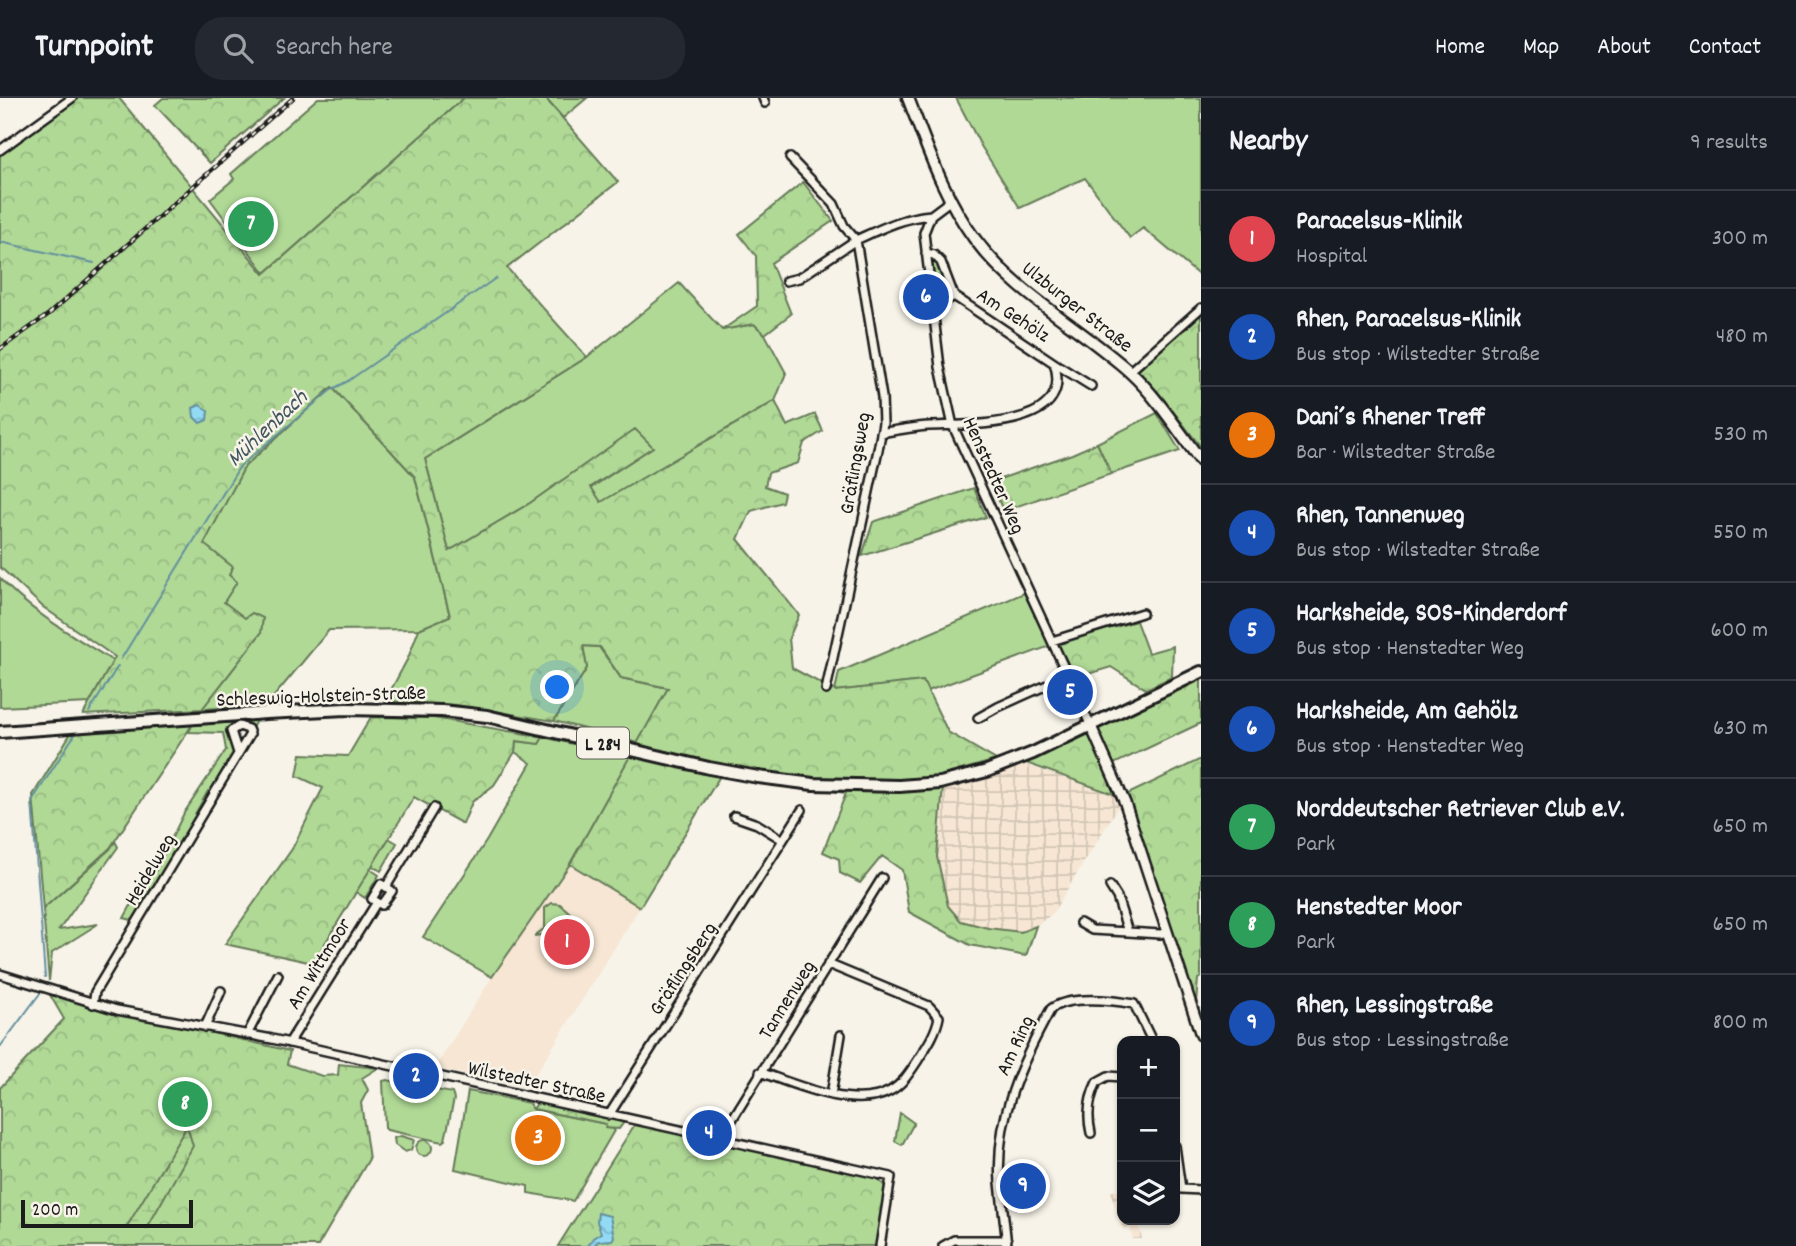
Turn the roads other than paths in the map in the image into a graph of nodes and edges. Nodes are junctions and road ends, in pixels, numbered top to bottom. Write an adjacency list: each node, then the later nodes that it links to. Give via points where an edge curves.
1 (72, 98): 3 (street)
2 (908, 98): 5 (main road, Ulzburger Straße)
3 (0, 150)
4 (790, 158): 7 (street, via 834,204)
5 (951, 200): 6 (street); 14 (main road, Ulzburger Straße, via 975,239 1012,281)
6 (931, 215): 7 (street, via 898,222); 8 (street, Henstedter Weg, via 924,233)
7 (856, 240): 9 (street, via 799,278); 19 (street, Gräflingsweg, via 882,397)
8 (926, 253): 10 (street, Am Gehölz, via 941,262); 11 (street, Henstedter Weg)
9 (786, 281)
10 (954, 296): 11 (street, Am Gehölz); 13 (street, Am Gehölz)
11 (931, 303): 18 (street, Henstedter Weg)
12 (1201, 308): 14 (street)
13 (1054, 363): 15 (street, Am Gehölz); 16 (street, Am Gehölz)
14 (1129, 372): 20 (main road, Ulzburger Straße)
15 (1072, 373): 16 (street); 17 (street, Am Gehölz)
16 (1058, 380): 18 (street, via 1054,396 1039,410 1004,421)
17 (1091, 386)
18 (953, 426): 19 (street); 22 (street, Henstedter Weg)
19 (881, 433): 25 (street, Gräflingsweg)
20 (1201, 461)
21 (1142, 613): 22 (street)
22 (1052, 641): 24 (street, Henstedter Weg)
23 (1201, 672): 27 (main road, Schleswig-Holstein-Straße / L 284)
24 (1067, 676): 26 (street); 27 (street, Henstedter Weg)
25 (826, 690)
26 (978, 718)
27 (1090, 724): 28 (main road, Schleswig-Holstein-Straße / L 284, via 987,771 940,783 899,786 758,777 487,716 442,711 346,709); 38 (street, via 1125,803)
28 (0, 732)
29 (238, 754): 43 (street, Heidelweg, via 95,992)
30 (434, 808): 49 (street, Am Wittmoor, via 386,887 392,891 382,905 377,902)
31 (802, 810): 33 (street, Gräflingsberg)
32 (734, 816): 33 (street)
33 (783, 840): 53 (street, Gräflingsberg)
34 (882, 878): 39 (street, Tannenweg)
35 (1110, 886): 37 (street)
36 (1080, 923): 37 (street, via 1092,930)
37 (1128, 932): 38 (street)
38 (1167, 932): 47 (street)
39 (828, 964): 50 (street, Tannenweg); 52 (street, via 929,1006 939,1017 921,1056 905,1080 891,1090 856,1099)
40 (0, 974): 43 (street, Wilstedter Straße)
41 (278, 975): 45 (street)
42 (221, 991): 44 (street)
43 (93, 1004): 44 (street, Wilstedter Straße)
44 (205, 1027): 45 (street, Wilstedter Straße)
45 (247, 1035): 49 (street, Wilstedter Straße)
46 (841, 1035): 52 (street)
47 (1201, 1035)
48 (1150, 1036): 58 (street, Am Ring, via 1135,1004 1071,1000 1051,1009 1008,1100 1000,1181)
49 (289, 1043): 53 (street, Wilstedter Straße)
50 (760, 1072): 52 (street); 55 (street, Tannenweg)
51 (1117, 1077): 54 (street, via 1097,1082 1090,1103)
52 (831, 1094)
53 (610, 1115): 55 (street, Wilstedter Straße)
54 (1091, 1133)
55 (720, 1139): 59 (street, Wilstedter Straße, via 891,1177)
56 (1177, 1162): 57 (street, via 1181,1189)
57 (1201, 1191)
58 (1007, 1243): 60 (street, via 954,1240)
59 (880, 1246)
60 (943, 1246)

